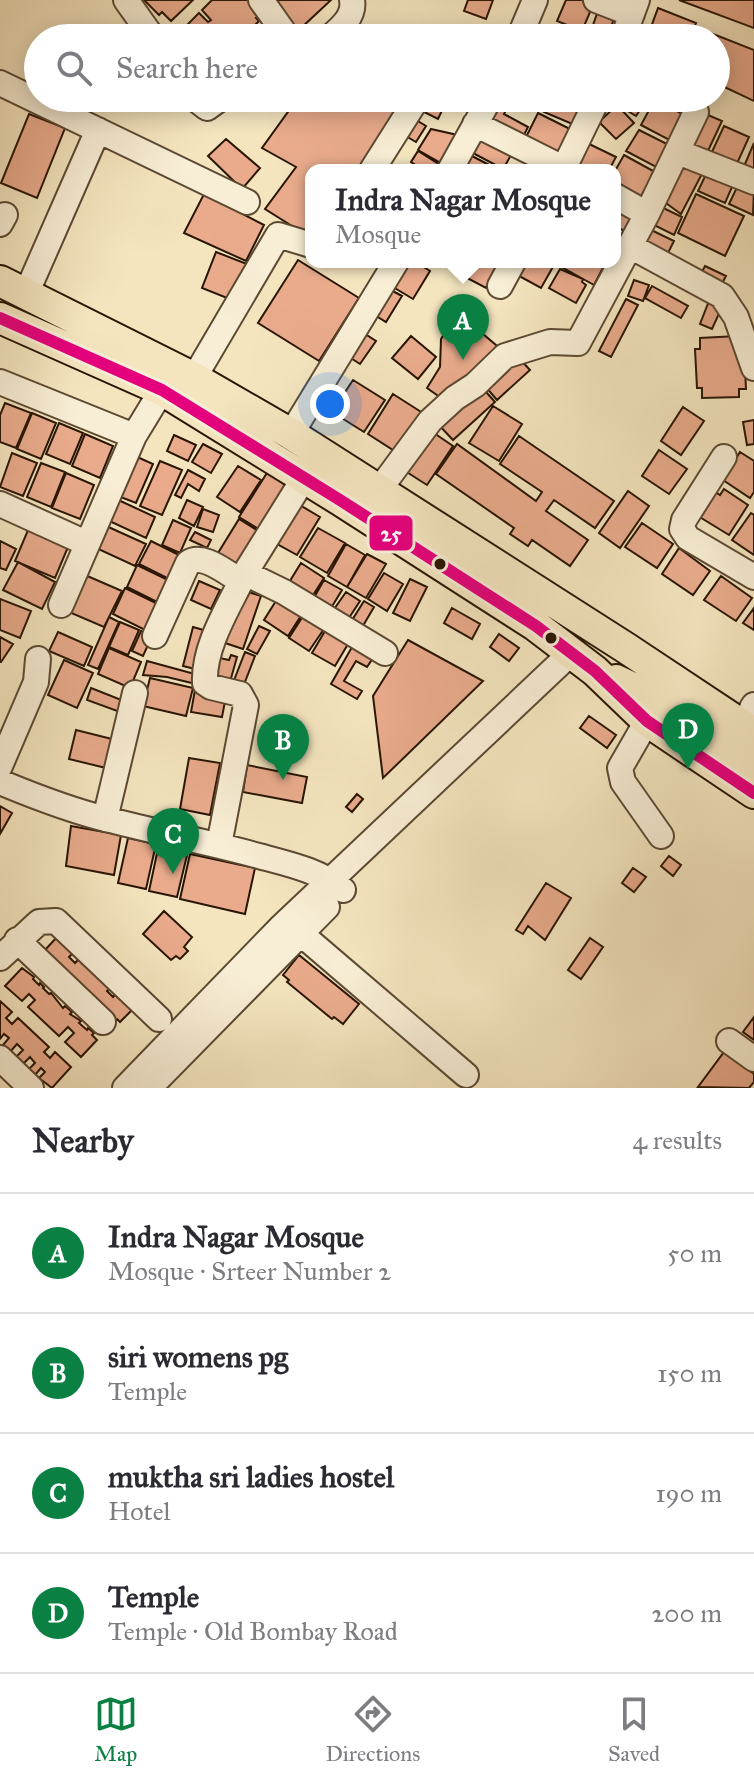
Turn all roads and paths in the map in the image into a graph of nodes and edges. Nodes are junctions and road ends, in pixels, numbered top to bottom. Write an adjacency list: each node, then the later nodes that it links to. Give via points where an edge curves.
1 (126, 0): 7 (street)
2 (261, 0): 8 (street)
3 (352, 0): 9 (street, via 354,8)
4 (535, 0): 10 (street)
5 (596, 0): 6 (street)
6 (635, 7)
7 (143, 24)
8 (278, 24)
9 (344, 24)
10 (525, 24)
11 (0, 83): 12 (street)
12 (24, 95)
13 (60, 112): 19 (street)
14 (409, 112): 21 (street)
15 (482, 112): 18 (street)
16 (591, 112): 24 (street)
17 (696, 112): 20 (street)
18 (475, 124): 22 (street); 23 (street)
19 (98, 130): 27 (street); 36 (street)
20 (678, 152): 25 (street); 28 (street)
21 (376, 164)
22 (453, 164)
23 (555, 164)
24 (567, 164)
25 (754, 182)
26 (621, 199): 28 (street)
27 (247, 202)
28 (647, 214): 30 (street)
29 (305, 243): 39 (street, via 278,235)
30 (630, 246): 31 (street); 38 (street, via 722,296 736,317)
31 (621, 263)
32 (392, 268): 42 (street)
33 (510, 268): 35 (street)
34 (618, 268): 46 (street, via 578,343 550,342 505,356 430,421)
35 (500, 286)
36 (13, 287): 39 (main road)
37 (0, 318): 41 (main road)
38 (754, 368)
39 (194, 378): 42 (main road)
40 (0, 382): 43 (street)
41 (162, 390): 43 (street); 45 (main road)
42 (291, 434): 46 (main road)
43 (134, 436): 48 (street)
44 (724, 457): 50 (street, via 682,529 688,538)
45 (304, 478): 49 (street); 56 (main road, via 536,626)
46 (379, 490): 53 (main road)
47 (0, 504): 48 (street)
48 (86, 543): 51 (street)
49 (243, 577): 52 (street, via 202,559 188,563); 54 (street, via 284,592); 66 (street, via 212,644 205,675 205,683 240,694 246,705)
50 (754, 577)
51 (61, 605)
52 (155, 636)
53 (626, 648): 58 (main road); 59 (main road, via 683,663)
54 (385, 653)
55 (38, 659): 61 (street, via 36,682)
56 (574, 666): 58 (main road); 67 (street)
57 (135, 693): 64 (street)
58 (655, 698): 59 (main road); 60 (main road); 63 (main road); 65 (street, via 620,768 623,782)
59 (754, 714)
60 (754, 765)
61 (0, 766)
62 (0, 782): 64 (street)
63 (754, 793)
64 (105, 819): 66 (street)
65 (661, 836)
66 (219, 845): 67 (street, via 298,867)
67 (338, 886): 68 (street); 78 (street, via 280,928)
68 (300, 933): 76 (street); 79 (street)
69 (17, 940): 70 (street); 71 (street, via 39,922 56,921); 72 (street)
70 (0, 958)
71 (159, 1019)
72 (103, 1022)
73 (729, 1041): 75 (street)
74 (0, 1058): 77 (street)
75 (754, 1059)
76 (466, 1075)
77 (31, 1088)
78 (125, 1088)
79 (149, 1088)

